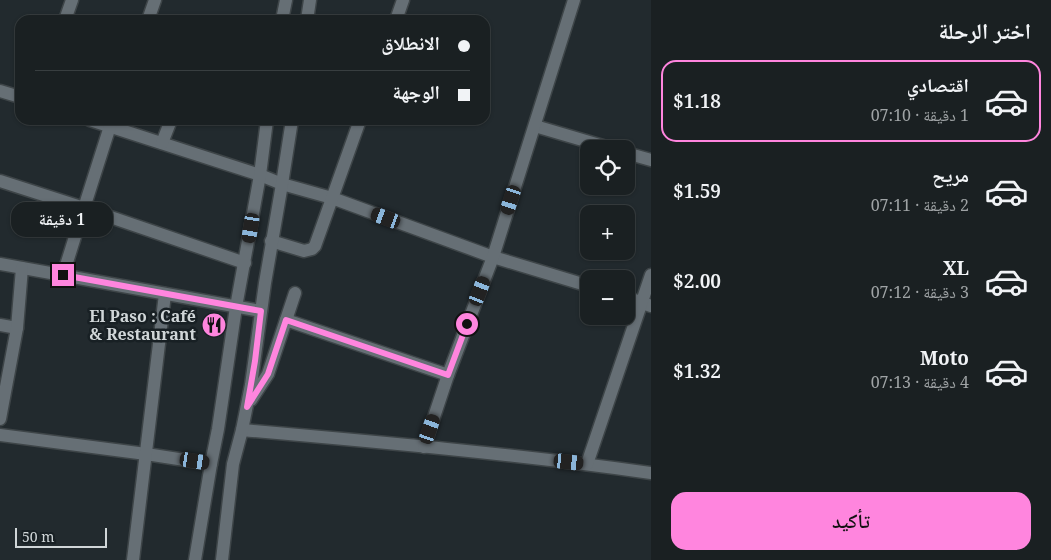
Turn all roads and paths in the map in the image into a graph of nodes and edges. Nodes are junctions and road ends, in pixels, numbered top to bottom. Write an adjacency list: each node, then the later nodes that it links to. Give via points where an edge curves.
1 (72, 0): 7 (street)
2 (155, 0): 8 (street)
3 (286, 0): 9 (street)
4 (310, 0): 10 (street)
5 (403, 0): 11 (street)
6 (574, 0): 20 (street)
7 (67, 15)
8 (150, 15)
9 (283, 15)
10 (308, 15)
11 (398, 15)
12 (0, 91): 13 (street)
13 (15, 96)
14 (110, 125): 29 (street)
15 (116, 125): 22 (street)
16 (168, 125): 22 (street)
17 (266, 125): 25 (street)
18 (291, 125): 27 (street)
19 (358, 125): 28 (street)
20 (535, 126): 21 (street); 31 (street)
21 (582, 140)
22 (162, 143): 25 (street)
23 (635, 156): 24 (street)
24 (651, 160)
25 (260, 175): 27 (street); 32 (street)
26 (0, 181): 29 (street)
27 (282, 184): 28 (street); 30 (street)
28 (332, 198): 30 (street, via 312,249 304,251); 31 (street)
29 (84, 208): 32 (street); 35 (street)
30 (272, 241): 42 (street)
31 (493, 257): 37 (street); 46 (street)
32 (245, 263): 41 (street)
33 (0, 264): 34 (street)
34 (22, 268): 35 (street); 45 (street)
35 (63, 275): 39 (street)
36 (651, 275): 40 (street)
37 (580, 283)
38 (295, 293): 43 (street)
39 (165, 294): 41 (street); 53 (street)
40 (646, 304): 55 (street)
41 (236, 307): 42 (street); 54 (street)
42 (261, 311): 48 (street)
43 (286, 320): 46 (street); 48 (street, via 268,374)
44 (0, 325): 45 (street)
45 (17, 328): 47 (street)
46 (448, 375): 52 (street)
47 (4, 380): 49 (street)
48 (247, 407): 50 (street)
49 (0, 419)
50 (242, 430): 52 (street); 59 (street, via 233,464)
51 (0, 435): 53 (street)
52 (424, 447): 55 (street)
53 (146, 454): 54 (street); 57 (street)
54 (211, 464): 58 (street)
55 (587, 464): 56 (street)
56 (651, 473)
57 (133, 560)
58 (196, 560)
59 (222, 560)

